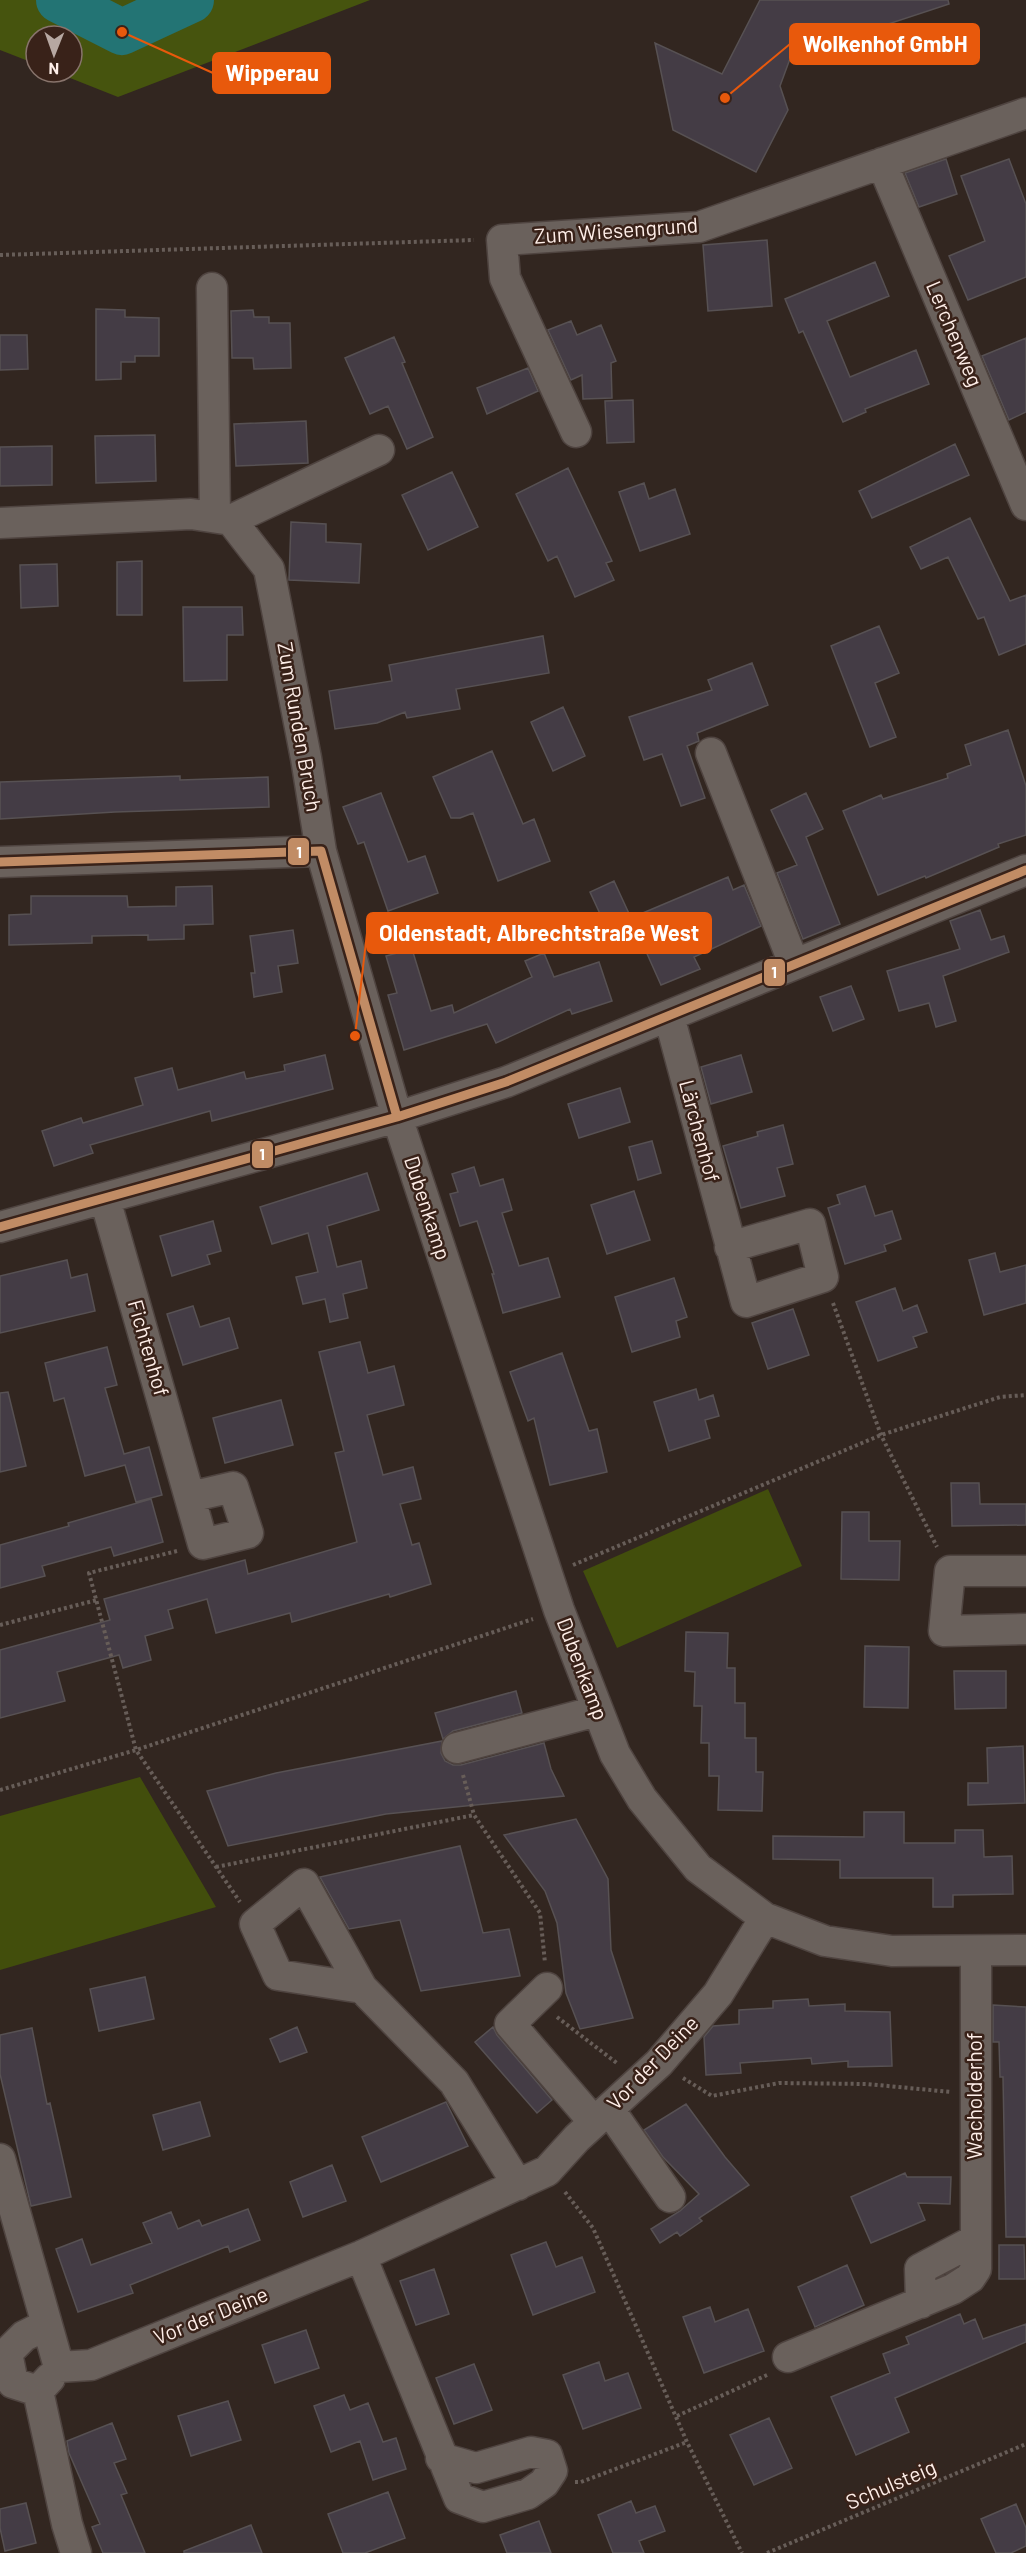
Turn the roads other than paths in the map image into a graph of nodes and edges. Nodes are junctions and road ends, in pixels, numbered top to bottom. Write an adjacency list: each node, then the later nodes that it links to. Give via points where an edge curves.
1 (1026, 113): 2 (street, Zum Wiesengrund)
2 (882, 163): 4 (street, Zum Wiesengrund, via 699,227 502,240 505,278); 6 (street, Lerchenweg)
3 (212, 288): 7 (street)
4 (576, 432)
5 (379, 450): 7 (street)
6 (1026, 505)
7 (223, 518): 8 (street, via 191,514); 10 (street, Zum Runden Bruch, via 268,569)
8 (0, 523)
9 (711, 753): 13 (street)
10 (321, 851): 11 (street); 15 (street, Zum Runden Bruch)
11 (0, 862)
12 (1026, 870): 13 (street)
13 (794, 964): 14 (street)
14 (669, 1016): 15 (street, via 506,1082); 18 (street, Lärchenhof)
15 (397, 1117): 16 (street); 22 (street, Dubenkamp, via 559,1610)
16 (105, 1199): 17 (street); 19 (street, Fichtenhof)
17 (0, 1227)
18 (729, 1247): 18 (street, Lärchenhof, via 746,1302 823,1277 810,1224)
19 (190, 1497): 19 (street, Fichtenhof, via 204,1544 248,1533 233,1487)
20 (1026, 1571): 21 (street, via 950,1571 944,1631)
21 (1026, 1629)
22 (597, 1711): 23 (street); 24 (street, Dubenkamp, via 615,1754 668,1834 698,1868)
23 (457, 1748)
24 (765, 1918): 26 (street, Dubenkamp, via 825,1941 892,1951); 29 (street, Vor der Deine, via 718,1994 650,2072)
25 (1026, 1950): 26 (street, Dubenkamp)
26 (976, 1952): 35 (street, Wacholderhof, via 975,2240 920,2270 921,2303)
27 (362, 1988): 27 (street, via 304,1884 255,1924 278,1975); 31 (street, via 454,2082)
28 (548, 1988): 29 (street, via 510,2024)
29 (602, 2115): 31 (street, Vor der Deine, via 547,2171); 32 (street)
30 (0, 2159): 34 (street)
31 (518, 2185): 33 (street, Vor der Deine)
32 (670, 2197)
33 (361, 2256): 36 (street, Vor der Deine, via 91,2365); 38 (street)
34 (46, 2325): 36 (street); 37 (street, via 24,2336 7,2353 13,2383)
35 (788, 2357)
36 (59, 2367): 37 (street)
37 (38, 2391): 39 (street)
38 (441, 2458): 38 (street, via 459,2498 483,2507 528,2494 544,2483 552,2471 547,2455 531,2452 476,2468)
39 (76, 2553)

